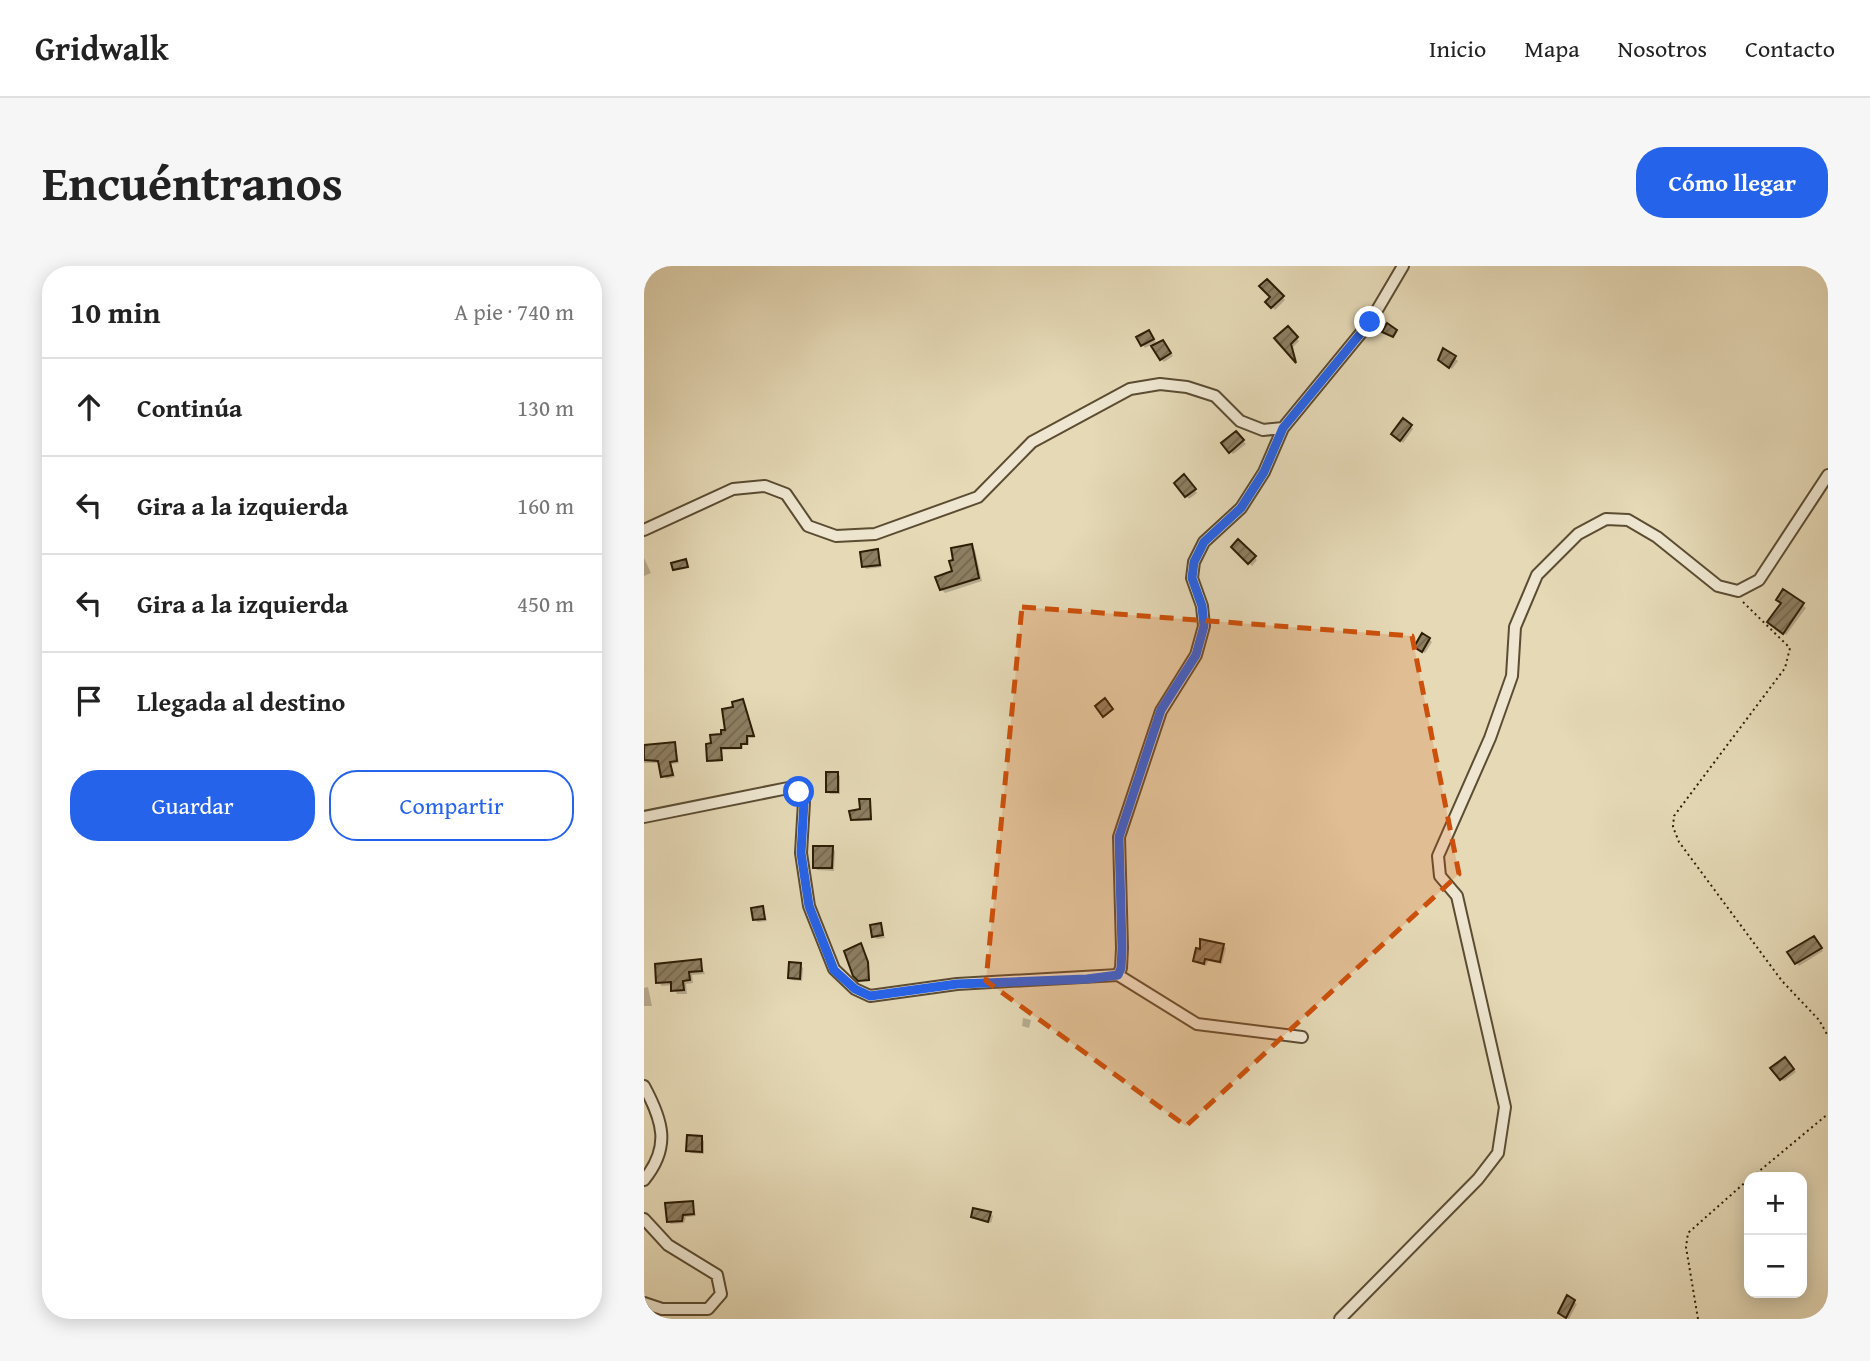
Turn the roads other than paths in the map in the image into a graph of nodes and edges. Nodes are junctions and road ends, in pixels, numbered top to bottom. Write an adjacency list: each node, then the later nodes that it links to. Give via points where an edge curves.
1 (1403, 266): 2 (street, via 1370,322)
2 (1283, 428): 4 (street, via 1263,430 1240,421 1215,396 1187,387 1130,389 1032,442 978,496 875,534 836,536 808,526 786,494 765,486 733,488); 6 (street, via 1264,472 1241,508 1204,542 1194,562 1192,578 1204,626 1196,655 1161,710 1119,837 1122,948)
3 (1828, 475): 12 (street, via 1759,580 1738,591 1718,586 1628,520 1606,519 1578,534 1537,575 1515,627 1512,676 1495,725 1438,856 1440,876 1457,896 1505,1107 1498,1153)
4 (644, 530)
5 (644, 817): 6 (street, via 788,788 799,792 804,802 801,853 809,906 834,970 870,996 957,984)
6 (1118, 975): 7 (street, via 1197,1024)
7 (1302, 1037)
8 (644, 1086): 9 (street, via 663,1126 654,1167)
9 (644, 1180)
10 (644, 1219): 11 (street, via 668,1245 717,1275 721,1294 708,1309 662,1309)
11 (644, 1303)
12 (1340, 1319)

